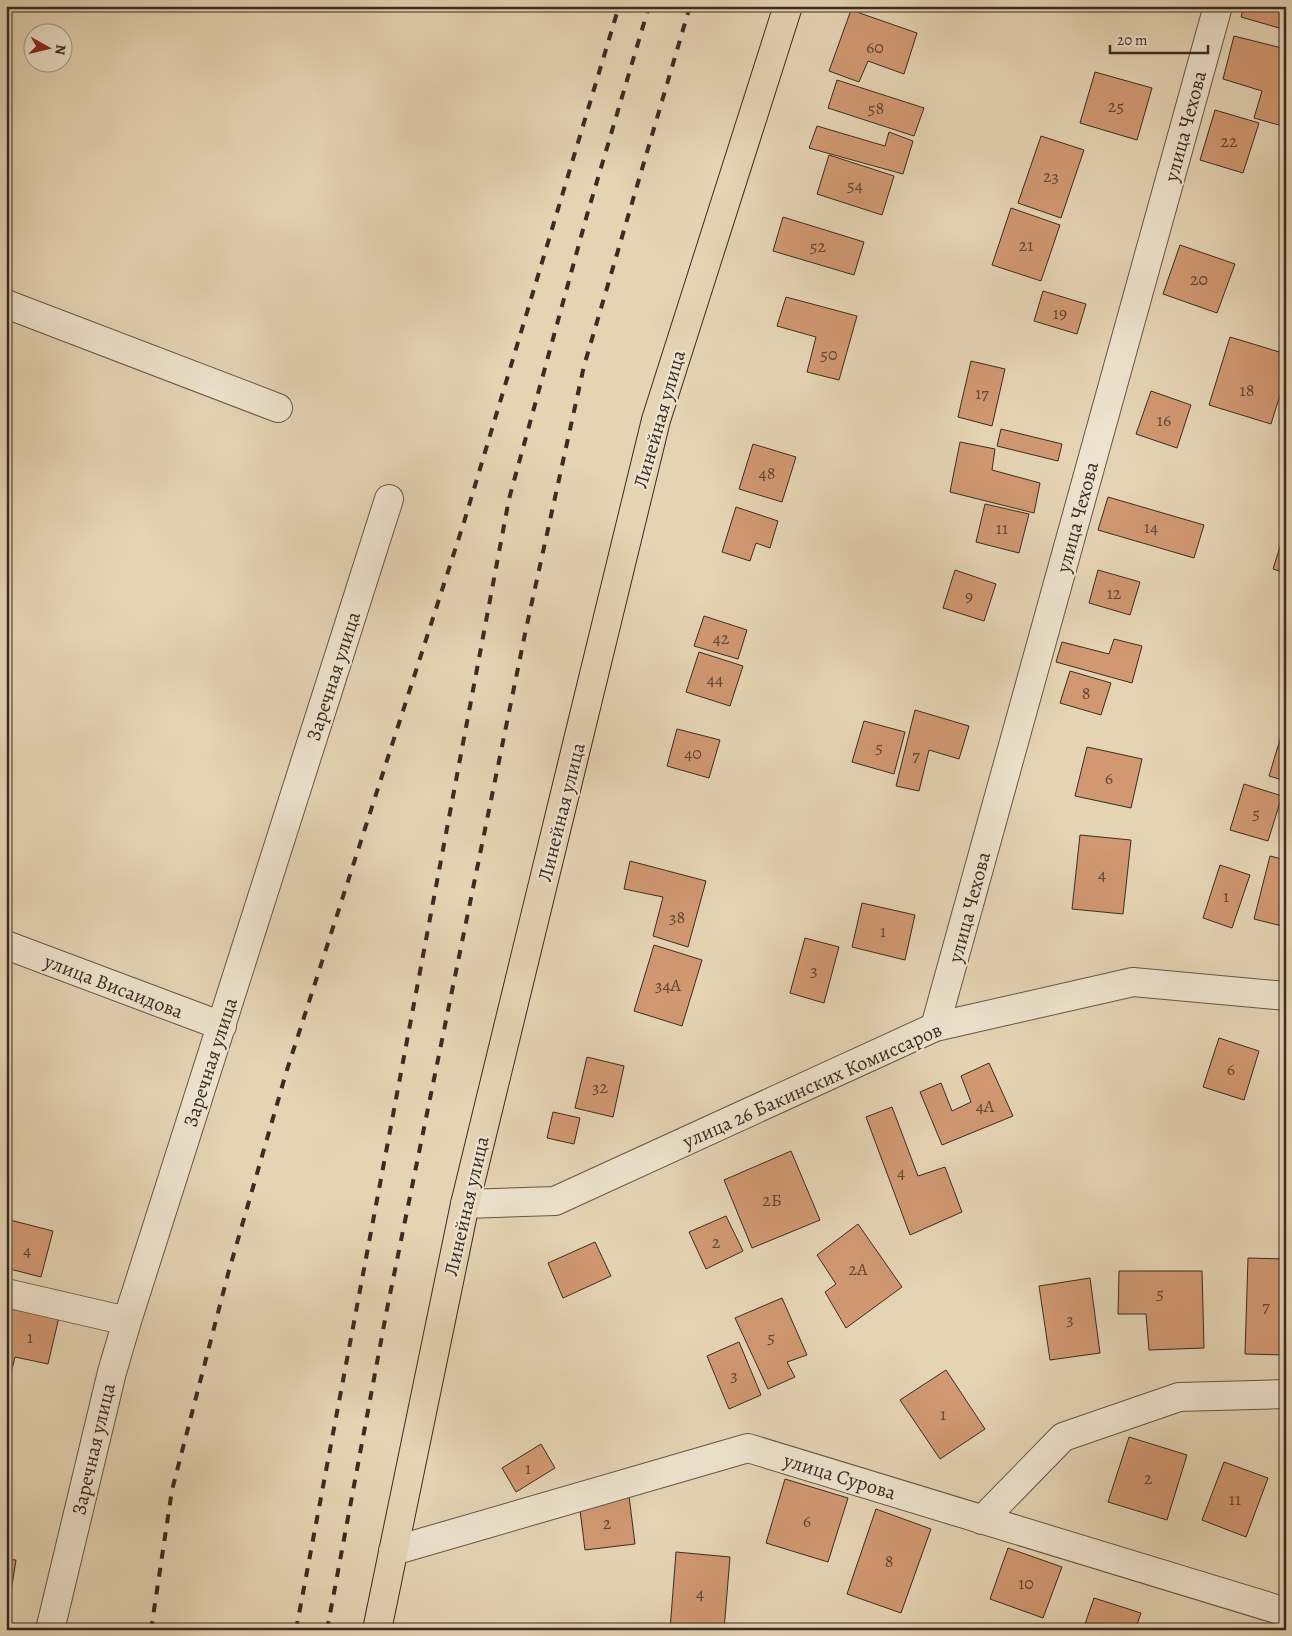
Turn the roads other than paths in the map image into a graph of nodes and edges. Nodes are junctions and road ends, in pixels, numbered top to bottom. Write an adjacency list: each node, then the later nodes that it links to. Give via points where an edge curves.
1 (788, 6): 10 (main road, Линейная улица, via 656,420)
2 (1218, 6): 9 (street, улица Чехова)
3 (6, 304): 4 (street)
4 (278, 408)
5 (389, 499): 8 (street, Заречная улица)
6 (6, 945): 8 (street, улица Висаидова)
7 (1286, 996): 9 (street, улица 26 Бакинских Комиссаров, via 1133,982)
8 (222, 1026): 12 (street, Заречная улица)
9 (935, 1027): 10 (street, улица 26 Бакинских Комиссаров, via 555,1202)
10 (465, 1204): 15 (main road, Линейная улица)
11 (6, 1293): 12 (street)
12 (127, 1321): 17 (street, Заречная улица)
13 (1286, 1394): 14 (street, via 1179,1397 1062,1437)
14 (982, 1520): 15 (street, улица Сурова, via 748,1448); 16 (street, улица Сурова)
15 (393, 1551): 18 (main road, Линейная улица)
16 (1286, 1612)
17 (50, 1630)
18 (377, 1630)

